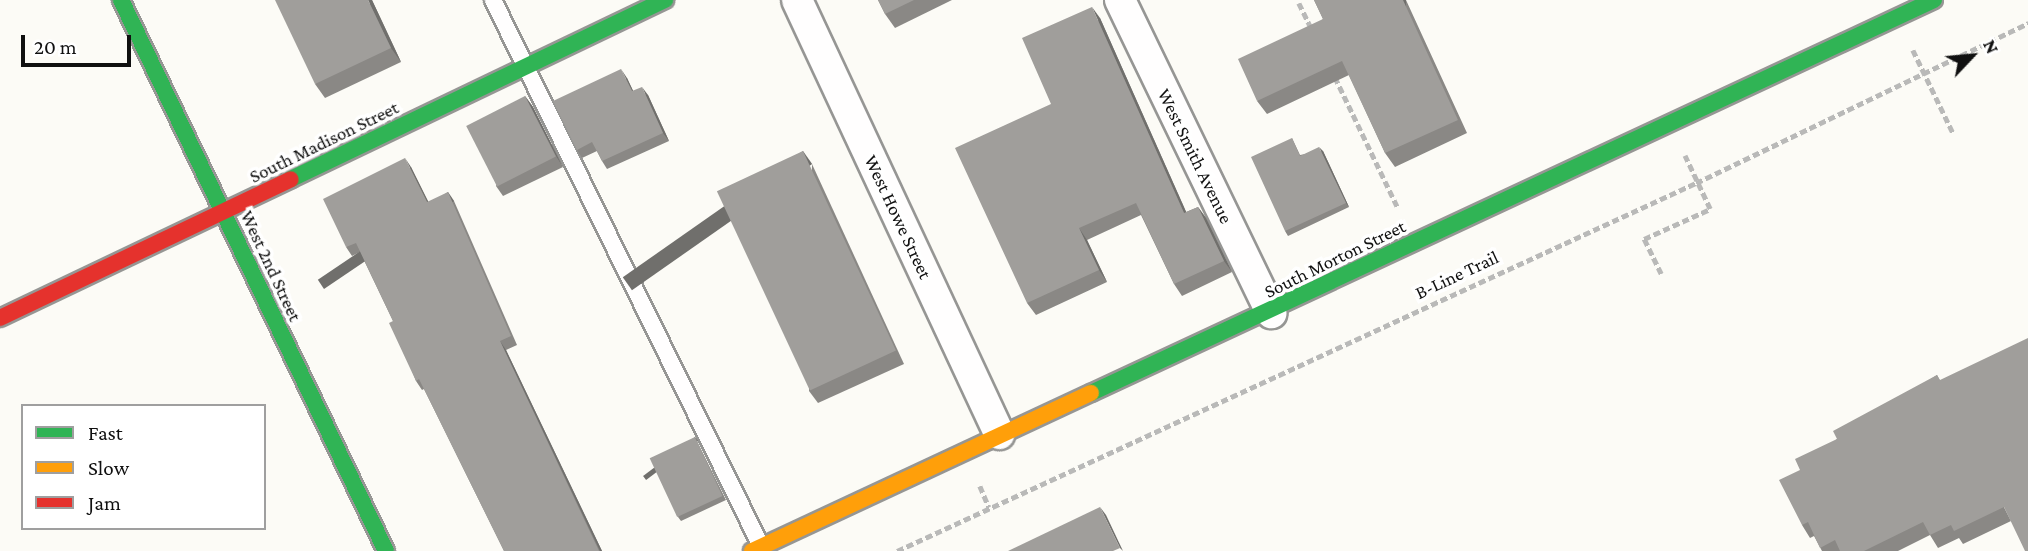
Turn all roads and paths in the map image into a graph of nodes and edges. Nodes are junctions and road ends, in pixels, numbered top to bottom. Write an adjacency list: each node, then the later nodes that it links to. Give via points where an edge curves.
1 (121, 0): 18 (street, West 2nd Street)
2 (493, 0): 12 (lane)
3 (665, 0): 12 (street, South Madison Street)
4 (797, 0): 22 (street, West Howe Street)
5 (1120, 0): 20 (street, West Smith Avenue)
6 (1934, 0): 8 (street, South Morton Street)
7 (1299, 4): 10 (path)
8 (1898, 17): 13 (path); 14 (street, South Morton Street)
9 (2028, 23): 13 (path, B-Line Trail)
10 (1317, 40)
11 (1329, 65): 17 (path)
12 (526, 68): 18 (street, South Madison Street); 23 (lane)
13 (1923, 74): 15 (path); 16 (path, B-Line Trail)
14 (1671, 123): 16 (path); 20 (street, South Morton Street)
15 (1954, 135)
16 (1696, 183): 19 (path, via 1710,209 1644,239); 25 (path, B-Line Trail)
17 (1398, 208)
18 (223, 214): 21 (street, South Madison Street); 24 (street, West 2nd Street)
19 (1661, 274)
20 (1270, 313): 22 (street, South Morton Street)
21 (0, 318)
22 (999, 434): 23 (street, South Morton Street)
23 (757, 549)
24 (385, 551)
25 (897, 551)

